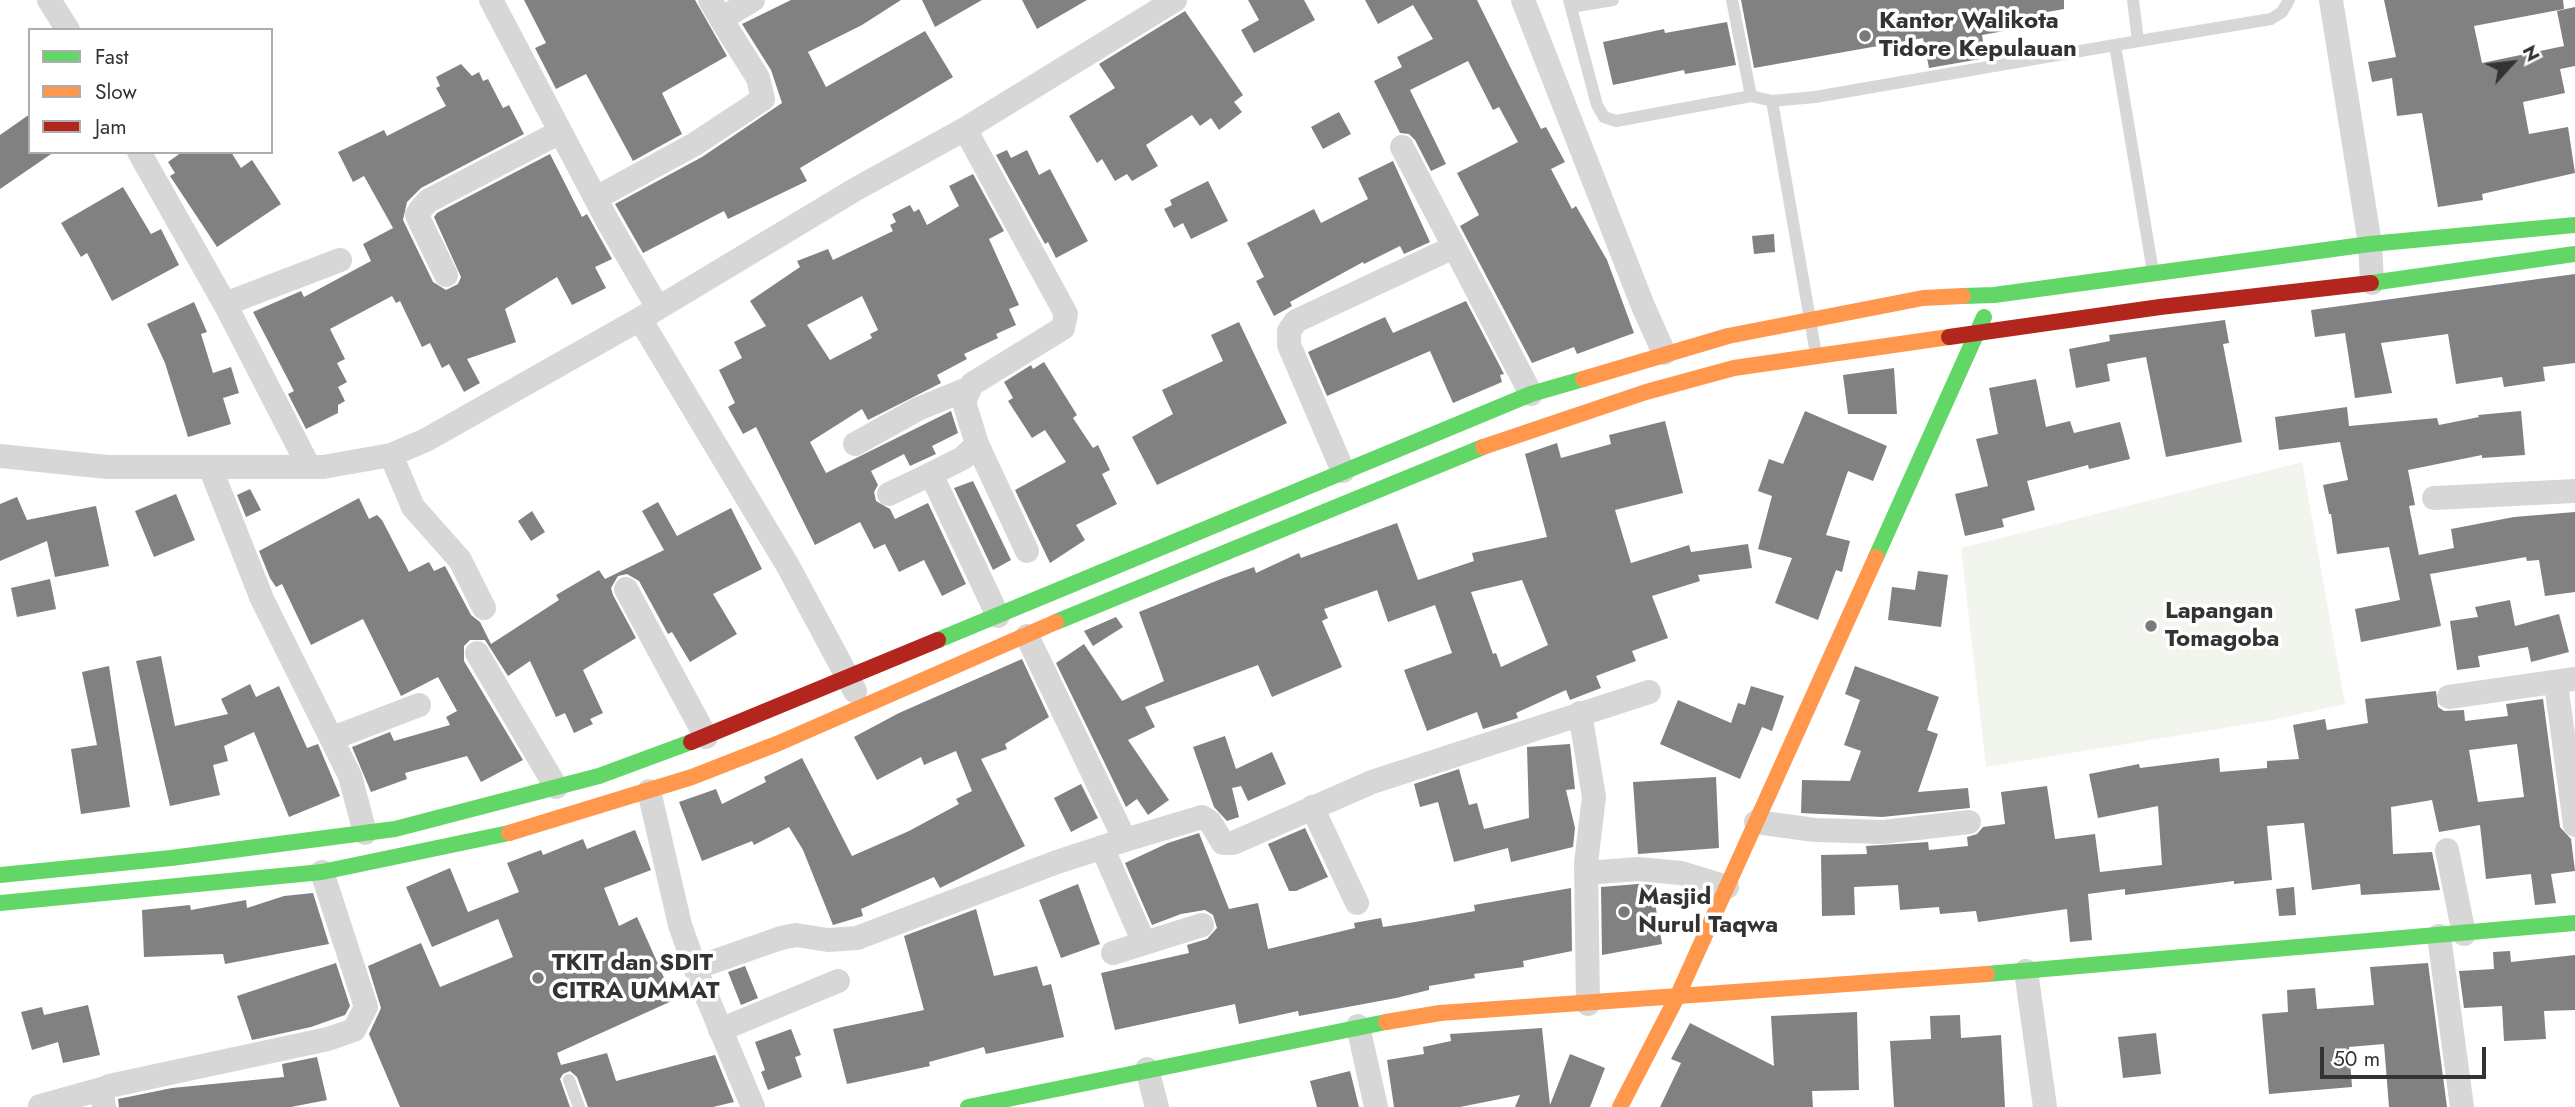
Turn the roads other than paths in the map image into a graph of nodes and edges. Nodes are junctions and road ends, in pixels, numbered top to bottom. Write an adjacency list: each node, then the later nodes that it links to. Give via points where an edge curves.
1 (49, 0): 13 (street)
2 (491, 0): 19 (street)
3 (753, 0): 12 (street)
4 (1523, 0): 36 (street)
5 (1613, 0): 11 (lane)
6 (1732, 0): 16 (lane)
7 (2133, 0): 14 (lane)
8 (2289, 0): 14 (lane, via 2271,19)
9 (2331, 0): 24 (street)
10 (1164, 3): 18 (street)
11 (1570, 4): 16 (lane, via 1604,117 1616,121)
12 (715, 10): 22 (street, via 758,78 763,99 695,144)
13 (67, 28)
14 (2138, 41): 15 (lane)
15 (2115, 45): 17 (lane); 28 (lane)
16 (1751, 96): 17 (lane)
17 (1772, 101): 34 (lane)
18 (965, 129): 33 (street); 38 (street, via 1067,320 1063,328)
19 (560, 132): 22 (street); 29 (street, via 420,209 417,215)
20 (1402, 147): 25 (street)
21 (140, 154): 32 (street)
22 (596, 198): 33 (street)
23 (2575, 225): 24 (main road)
24 (2370, 244): 28 (main road); 30 (street)
25 (1454, 247): 39 (street); 46 (street, via 1296,321 1289,331 1289,345)
26 (2575, 254): 30 (main road)
27 (340, 260): 32 (street)
28 (2153, 272): 31 (main road)
29 (446, 275)
30 (2372, 283): 35 (main road)
31 (1994, 295): 34 (main road, via 1923,298); 35 (main road)
32 (225, 304): 45 (street)
33 (649, 313): 42 (street, via 426,440); 57 (street)
34 (1812, 318): 36 (main road); 37 (lane)
35 (1977, 332): 37 (main road); 69 (main road)
36 (1664, 353): 39 (main road)
37 (1816, 355): 55 (main road, via 1734,368 1646,392 1494,443 1138,586)
38 (967, 389): 40 (street, via 918,409); 41 (street, via 965,411)
39 (1531, 394): 46 (main road)
40 (855, 444)
41 (976, 444): 47 (street, via 963,458); 51 (street)
42 (391, 454): 45 (street); 53 (street, via 413,508 460,560)
43 (0, 456): 44 (street, via 107,467)
44 (210, 467): 45 (street); 65 (street, via 262,599)
45 (309, 467)
46 (1343, 471): 54 (main road)
47 (931, 474): 49 (street); 54 (street)
48 (2575, 491): 50 (street)
49 (889, 494)
50 (2434, 498)
51 (1027, 551)
52 (626, 589): 64 (street)
53 (484, 608)
54 (998, 616): 57 (main road)
55 (1027, 636): 62 (main road); 73 (street)
56 (477, 653): 66 (street)
57 (849, 676): 62 (street); 64 (main road)
58 (2566, 681): 60 (street); 71 (street)
59 (1648, 692): 63 (street)
60 (2449, 697)
61 (419, 705): 65 (street)
62 (861, 706): 67 (main road, via 779,743)
63 (1580, 713): 68 (street, via 1372,782); 76 (street, via 1594,797)
64 (706, 737): 66 (main road)
65 (333, 738): 72 (street, via 350,776)
66 (556, 787): 72 (main road, via 458,815)
67 (649, 791): 75 (main road, via 493,838); 86 (street, via 680,925)
68 (1312, 807): 73 (street, via 1228,844 1202,817); 80 (street)
69 (1756, 822): 70 (street, via 1883,832); 78 (main road)
70 (1969, 822)
71 (2575, 825)
72 (365, 833): 77 (main road)
73 (1114, 844): 84 (street); 86 (street, via 857,938 796,935)
74 (2447, 850): 83 (street)
75 (322, 872): 79 (main road); 95 (street, via 366,1007 354,1030)
76 (1586, 873): 78 (street, via 1681,873); 90 (street)
77 (0, 875)
78 (1727, 887): 89 (main road)
79 (0, 903)
80 (1357, 903)
81 (2575, 923): 83 (main road)
82 (1202, 925): 84 (street)
83 (2451, 935): 87 (main road); 104 (street)
84 (1144, 943): 85 (street)
85 (1113, 953)
86 (695, 968): 92 (street)
87 (2026, 971): 89 (main road); 103 (street)
88 (838, 981): 92 (street)
89 (1677, 996): 90 (main road); 102 (main road)
90 (1588, 1004): 91 (main road, via 1440,1013)
91 (1358, 1026): 93 (main road); 101 (street)
92 (720, 1030): 98 (street)
93 (1147, 1069): 99 (main road); 100 (street)
94 (569, 1080): 97 (lane)
95 (104, 1098): 96 (street)
96 (40, 1106)
97 (579, 1107)
98 (753, 1107)
99 (968, 1107)
100 (1157, 1107)
101 (1376, 1107)
102 (1620, 1107)
103 (2045, 1107)
104 (2462, 1107)

